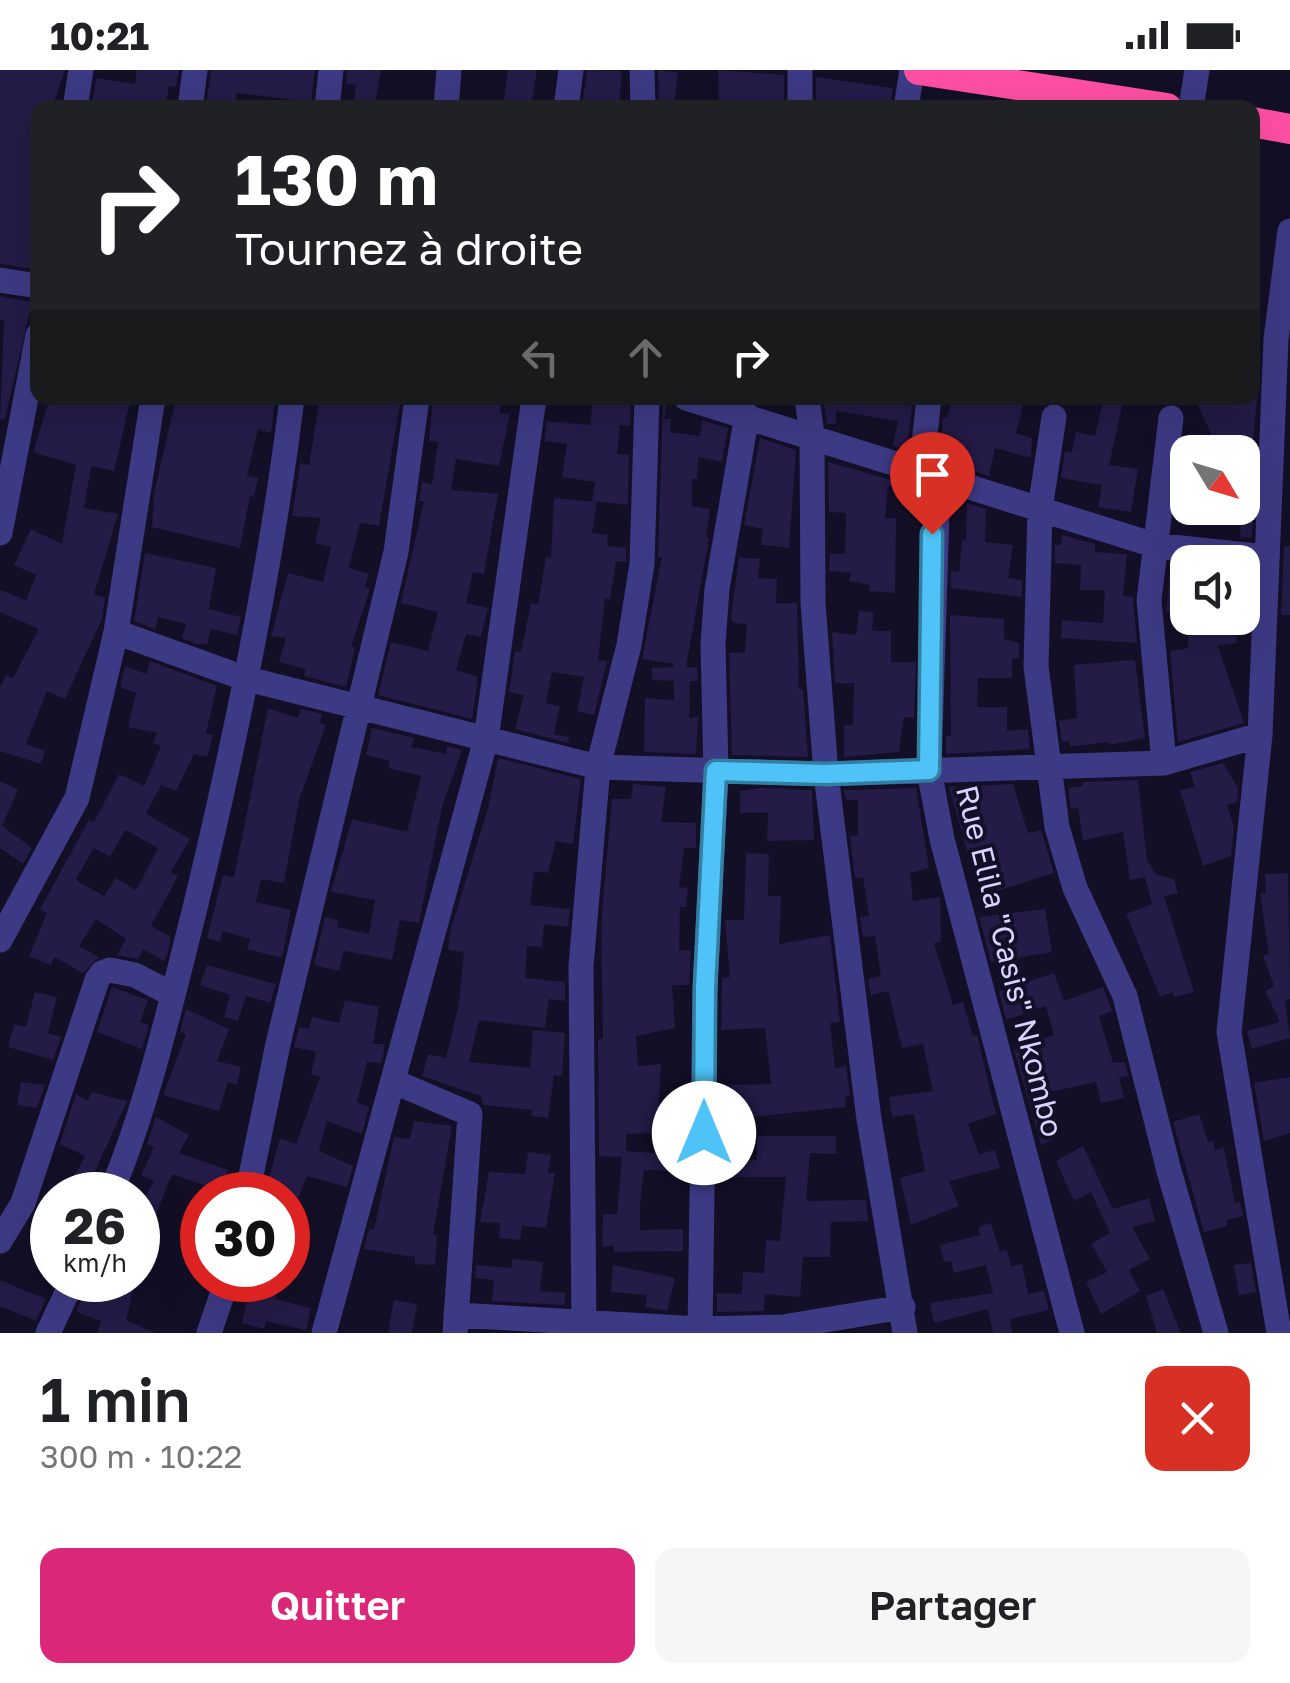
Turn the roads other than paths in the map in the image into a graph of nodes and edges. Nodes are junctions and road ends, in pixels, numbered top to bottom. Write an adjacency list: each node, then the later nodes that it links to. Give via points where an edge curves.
1 (81, 70): 12 (street)
2 (194, 70): 13 (street)
3 (331, 70): 14 (street)
4 (449, 70): 15 (street)
5 (572, 70): 16 (street)
6 (642, 70): 17 (street)
7 (800, 70): 18 (street)
8 (912, 70): 19 (street)
9 (919, 70): 11 (highway)
10 (1197, 70): 21 (street)
11 (1047, 89): 20 (highway)
12 (76, 100)
13 (191, 100)
14 (327, 100)
15 (447, 100)
16 (567, 100)
17 (642, 100)
18 (800, 100)
19 (907, 100)
20 (1102, 100)
21 (1192, 100)
22 (1260, 123): 23 (highway)
23 (1290, 129)
24 (1290, 231): 44 (street, via 1276,339)
25 (0, 280): 26 (street)
26 (30, 285)
27 (30, 377): 42 (street)
28 (152, 405): 45 (street)
29 (291, 405): 46 (street)
30 (416, 405): 47 (street, via 396,552)
31 (533, 405): 49 (street)
32 (647, 405): 52 (street, via 642,564)
33 (711, 405): 36 (street)
34 (808, 405): 39 (street)
35 (929, 405): 40 (street, Rue Elila "Casis" Nkombo)
36 (746, 415): 39 (street); 54 (street, via 717,589)
37 (1054, 417): 41 (street)
38 (1171, 418): 43 (street)
39 (812, 435): 40 (street); 55 (street, via 813,603)
40 (929, 475): 41 (street); 53 (street, Rue Elila "Casis" Nkombo)
41 (1040, 509): 43 (street); 51 (street, via 1036,667)
42 (0, 534)
43 (1154, 544): 44 (street); 50 (street, via 1150,634)
44 (1265, 557): 48 (street)
45 (116, 632): 46 (street); 56 (street, via 77,798)
46 (244, 678): 47 (street); 57 (street)
47 (358, 710): 49 (street); 60 (street)
48 (1260, 735): 50 (street); 74 (street, via 1229,1032)
49 (486, 739): 52 (street); 58 (street)
50 (1164, 763): 51 (street)
51 (1048, 764): 53 (street); 73 (street, via 1070,873 1125,996)
52 (598, 767): 54 (street); 66 (street, via 581,980)
53 (929, 770): 55 (street); 68 (street, Rue Elila "Casis" Nkombo)
54 (716, 771): 55 (street); 67 (street)
55 (826, 774): 64 (street, via 869,1119)
56 (0, 940)
57 (173, 995): 59 (street); 61 (street, via 118,971 97,980 23,1203)
58 (395, 1082): 65 (street, via 470,1114); 71 (street)
59 (120, 1172)
60 (252, 1172)
61 (0, 1241)
62 (63, 1302): 69 (street)
63 (220, 1302): 70 (street)
64 (902, 1306): 67 (street, via 783,1327); 72 (street)
65 (455, 1324): 66 (street)
66 (584, 1329): 67 (street)
67 (700, 1331)
68 (1068, 1332)
69 (48, 1333)
70 (209, 1333)
71 (324, 1333)
72 (905, 1333)
73 (1216, 1333)
74 (1278, 1333)

